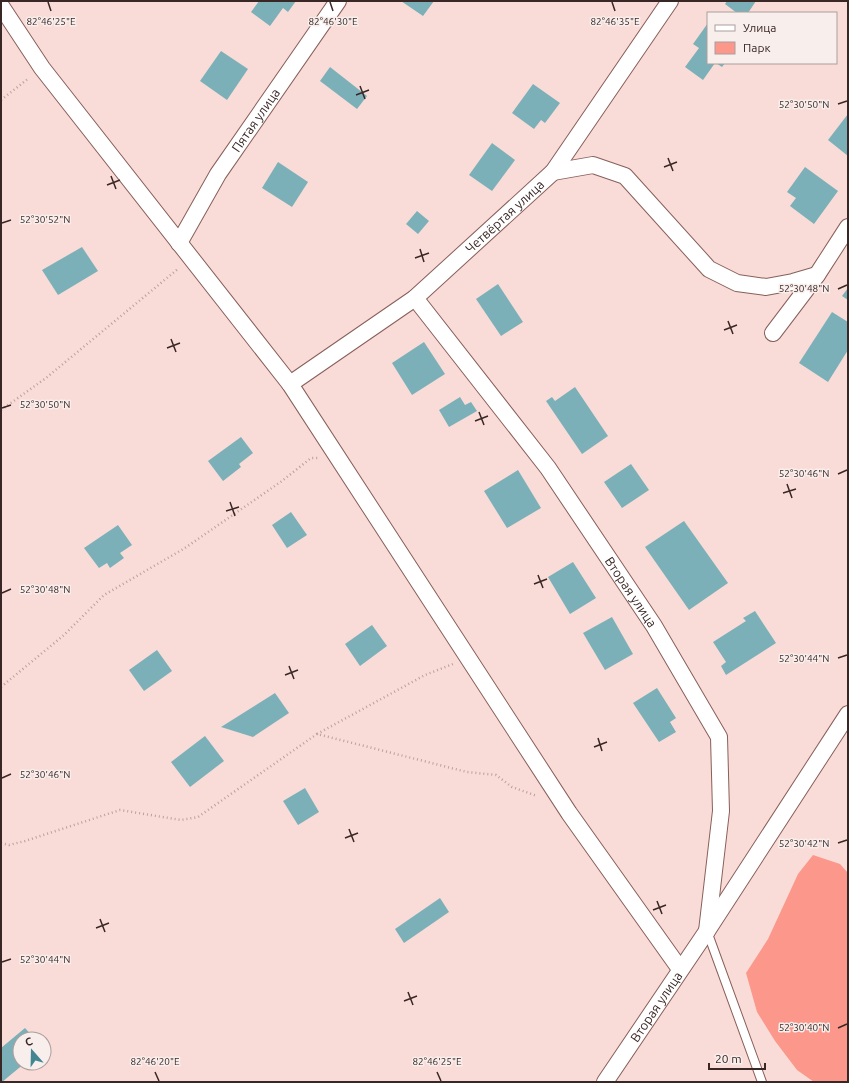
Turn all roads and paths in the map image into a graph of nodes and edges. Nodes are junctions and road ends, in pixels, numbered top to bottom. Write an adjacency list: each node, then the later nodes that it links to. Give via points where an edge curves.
1 (338, 1): 8 (street, Пятая улица, via 218,174)
2 (670, 1): 6 (street, Четвёртая улица)
3 (2, 7): 4 (street)
4 (42, 68): 5 (path); 8 (street)
5 (1, 100)
6 (553, 172): 10 (street, via 593,165 624,176 709,269 737,283 766,287); 11 (street, Четвёртая улица)
7 (848, 226): 10 (street)
8 (179, 243): 9 (street)
9 (191, 258): 13 (street); 14 (path, via 46,378)
10 (817, 275): 12 (street)
11 (415, 298): 13 (street, Четвёртая улица); 22 (street, Вторая улица, via 548,468 654,626 718,737 721,811)
12 (773, 333)
13 (290, 384): 15 (street)
14 (1, 410)
15 (338, 458): 16 (street); 17 (path, via 311,458 185,548 104,595 64,635)
16 (471, 663): 19 (path, via 454,663 425,675); 23 (street, via 569,813)
17 (1, 686)
18 (848, 714): 22 (street, Вторая улица)
19 (317, 734): 20 (path, via 467,772 496,774 512,787); 21 (path, via 198,817 181,820 120,810 25,841 9,845)
20 (538, 796)
21 (1, 843)
22 (707, 931): 23 (street, Вторая улица); 25 (lane)
23 (680, 969): 24 (street, Вторая улица)
24 (605, 1082)
25 (762, 1082)

